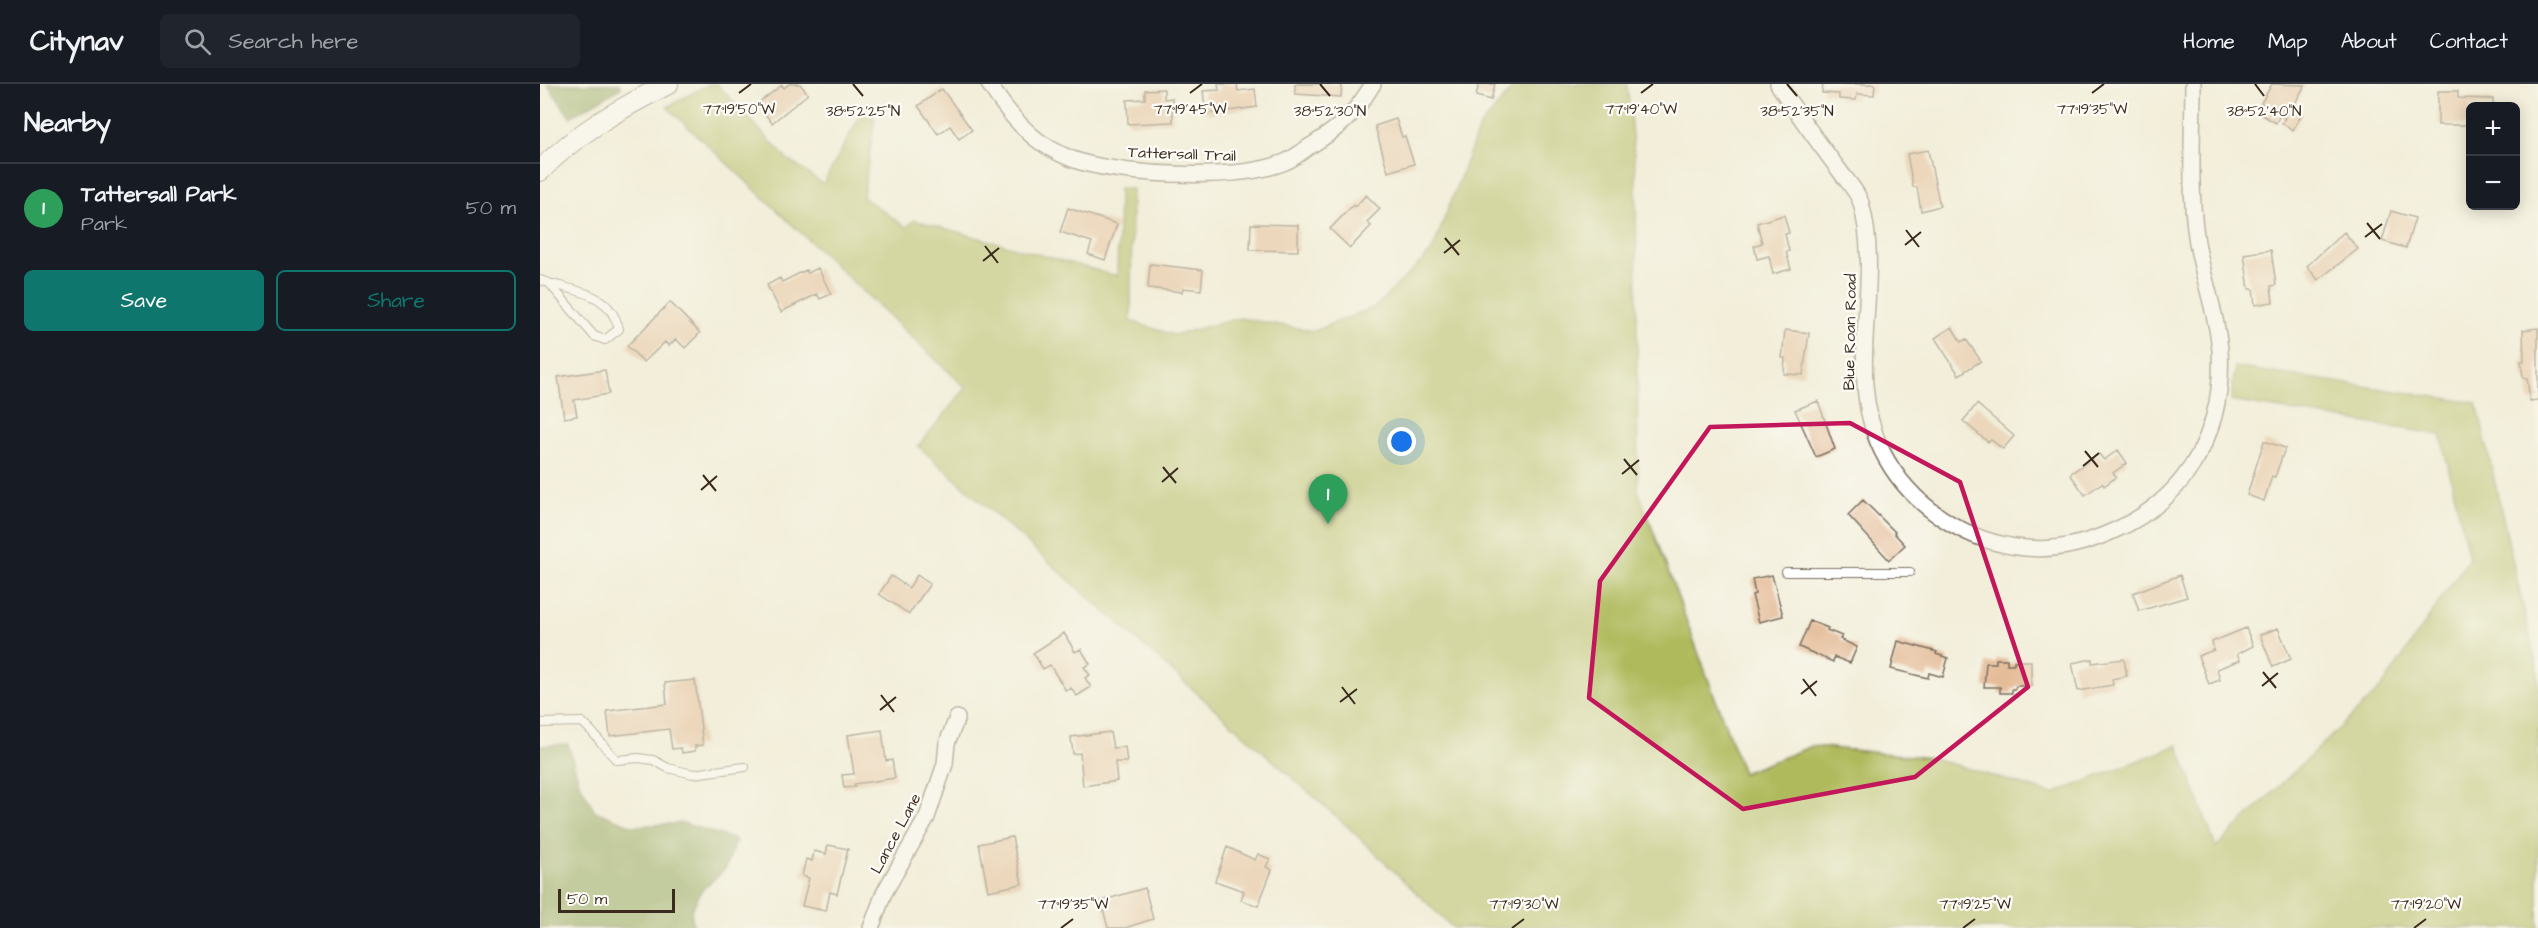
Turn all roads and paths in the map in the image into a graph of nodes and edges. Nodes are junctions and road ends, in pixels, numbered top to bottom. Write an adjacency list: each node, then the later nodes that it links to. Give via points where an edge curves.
1 (668, 84): 6 (street, via 588,129)
2 (989, 84): 3 (street, Tattersall Trail, via 1026,131 1066,156 1118,170 1213,174 1252,172 1289,160 1344,123)
3 (1372, 84)
4 (1778, 84): 5 (street, Blue Roan Road, via 1861,201 1869,273 1863,379 1874,432 1883,453 1915,496 1950,523 1995,542 2046,549 2095,540 2152,510 2194,465 2212,424 2220,351 2196,234 2192,189)
5 (2193, 84)
6 (540, 171)
7 (540, 280): 8 (lane)
8 (549, 284): 8 (lane, via 594,336 605,340 619,329 615,314 598,298)
9 (1785, 572): 10 (lane)
10 (1910, 572)
11 (957, 718): 14 (street, Lance Lane, via 927,817 884,892)
12 (540, 723): 13 (lane, via 582,722 617,760 653,760 693,774)
13 (745, 767)
14 (871, 928)

